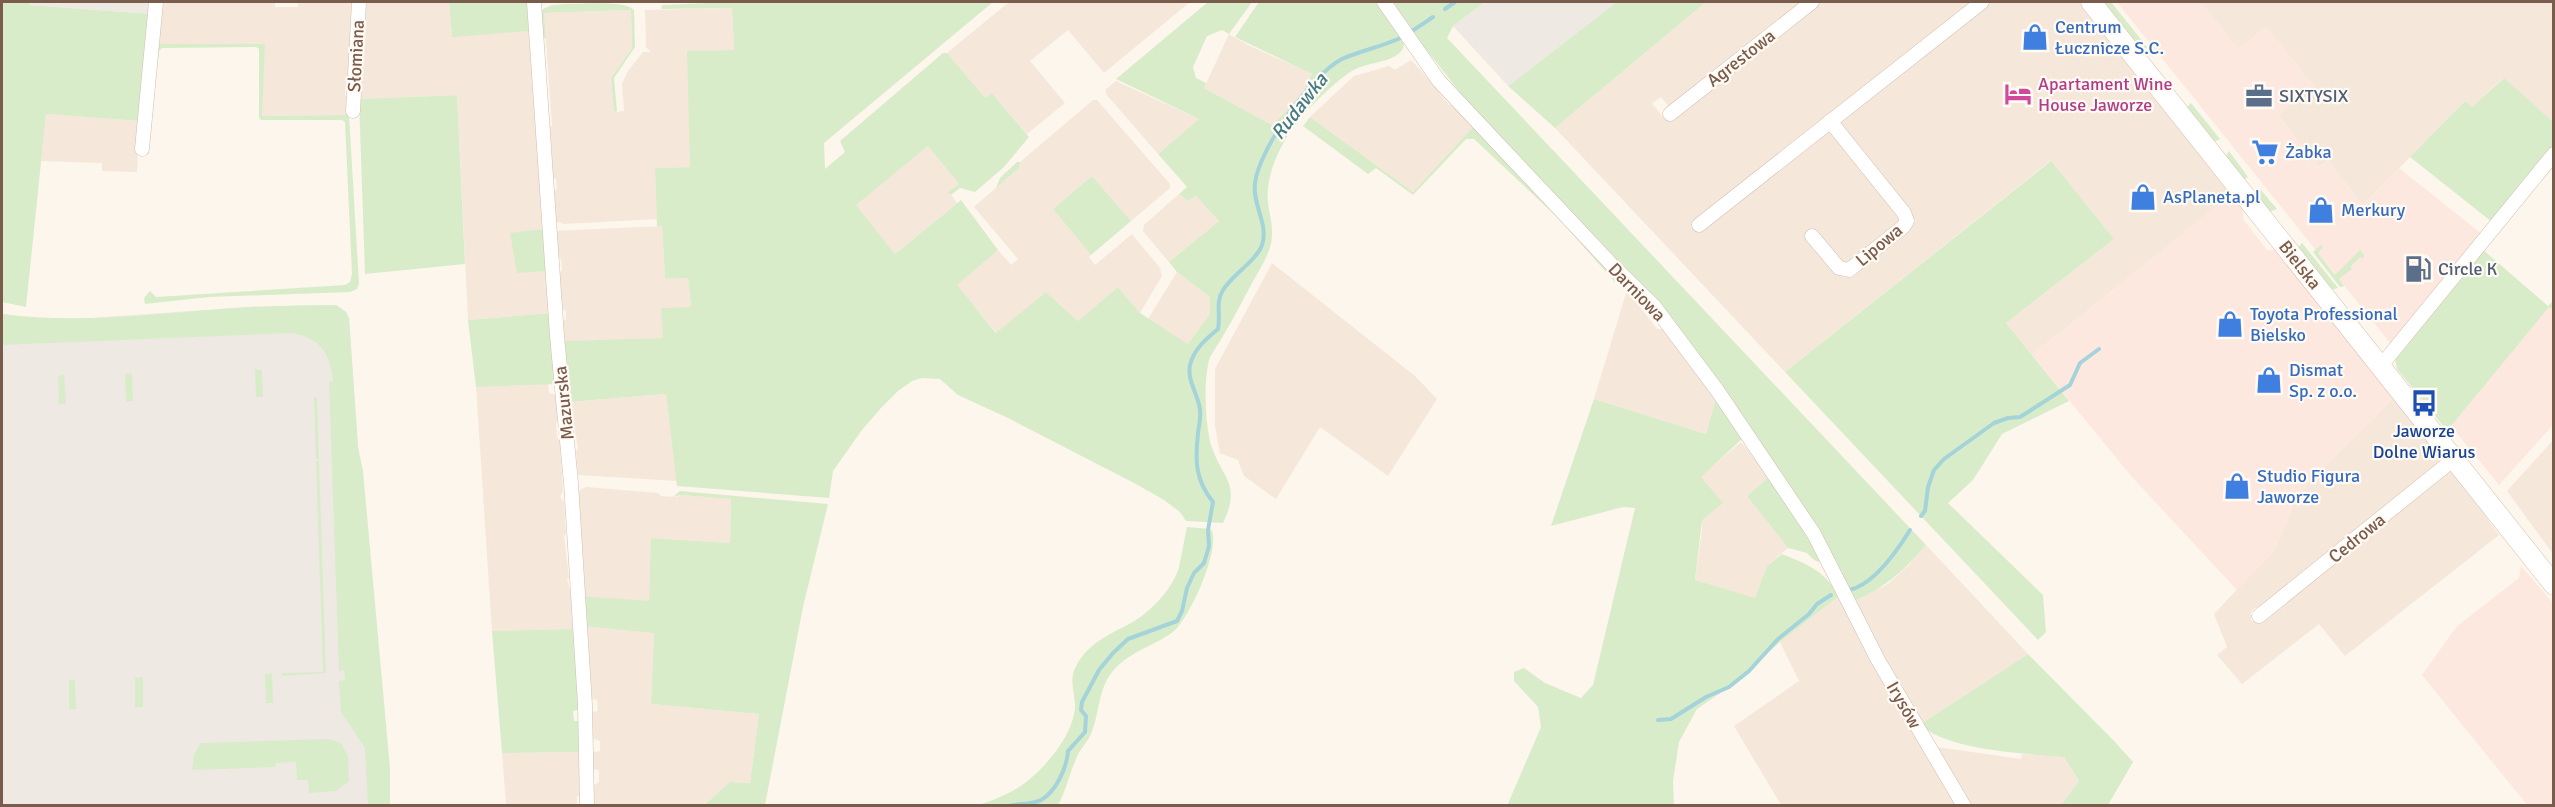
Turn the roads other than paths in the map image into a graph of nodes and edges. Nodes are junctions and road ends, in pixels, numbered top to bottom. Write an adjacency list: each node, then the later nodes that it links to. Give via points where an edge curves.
1 (156, 2): 11 (street)
2 (358, 2): 8 (street, Słomiana)
3 (534, 2): 20 (street, Mazurska, via 571,483)
4 (1384, 2): 18 (street, Darniowa, via 1429,69 1475,121 1654,306 1717,390 1814,534)
5 (1812, 2): 9 (street, Agrestowa)
6 (1982, 2): 10 (street)
7 (2091, 2): 15 (main road, Bielska)
8 (353, 111)
9 (1670, 114)
10 (1830, 121): 13 (street); 14 (street, Lipowa, via 1907,221 1849,270 1839,268)
11 (142, 148)
12 (2553, 154): 15 (street)
13 (1700, 225)
14 (1812, 236)
15 (2380, 366): 16 (main road, Bielska)
16 (2454, 459): 17 (main road, Bielska); 19 (street, Cedrowa)
17 (2553, 585)
18 (1848, 603): 21 (street, Irysów, via 1911,720)
19 (2259, 616)
20 (587, 806)
21 (1964, 806)

